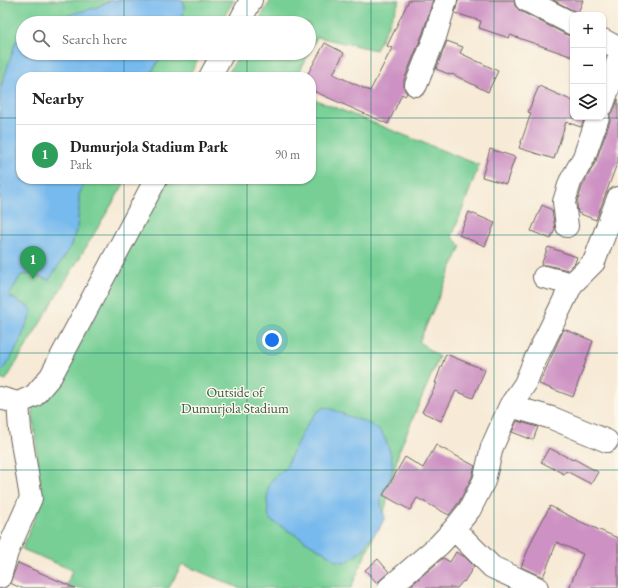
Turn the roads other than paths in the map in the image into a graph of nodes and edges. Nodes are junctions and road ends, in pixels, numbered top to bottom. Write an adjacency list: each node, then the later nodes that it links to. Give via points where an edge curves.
1 (251, 0): 4 (street)
2 (446, 0): 11 (street)
3 (526, 0): 5 (street)
4 (243, 16)
5 (570, 22)
6 (606, 42): 7 (street)
7 (618, 48)
8 (219, 60): 10 (street)
9 (618, 60): 12 (street)
10 (213, 72)
11 (416, 85)
12 (606, 95)
13 (597, 120): 16 (street, via 564,202)
14 (153, 184): 19 (street, via 51,376 34,396)
15 (618, 198): 18 (street, via 594,262)
16 (567, 226)
17 (544, 277): 18 (street)
18 (572, 284): 20 (street, via 525,384)
19 (9, 400): 23 (street, via 20,430 31,498 7,552)
20 (510, 406): 21 (street, via 552,418); 22 (street, via 492,447 484,481 470,509)
21 (606, 441)
22 (454, 529): 24 (street); 25 (street, via 492,567)
23 (0, 577)
24 (389, 588)
25 (537, 588)

